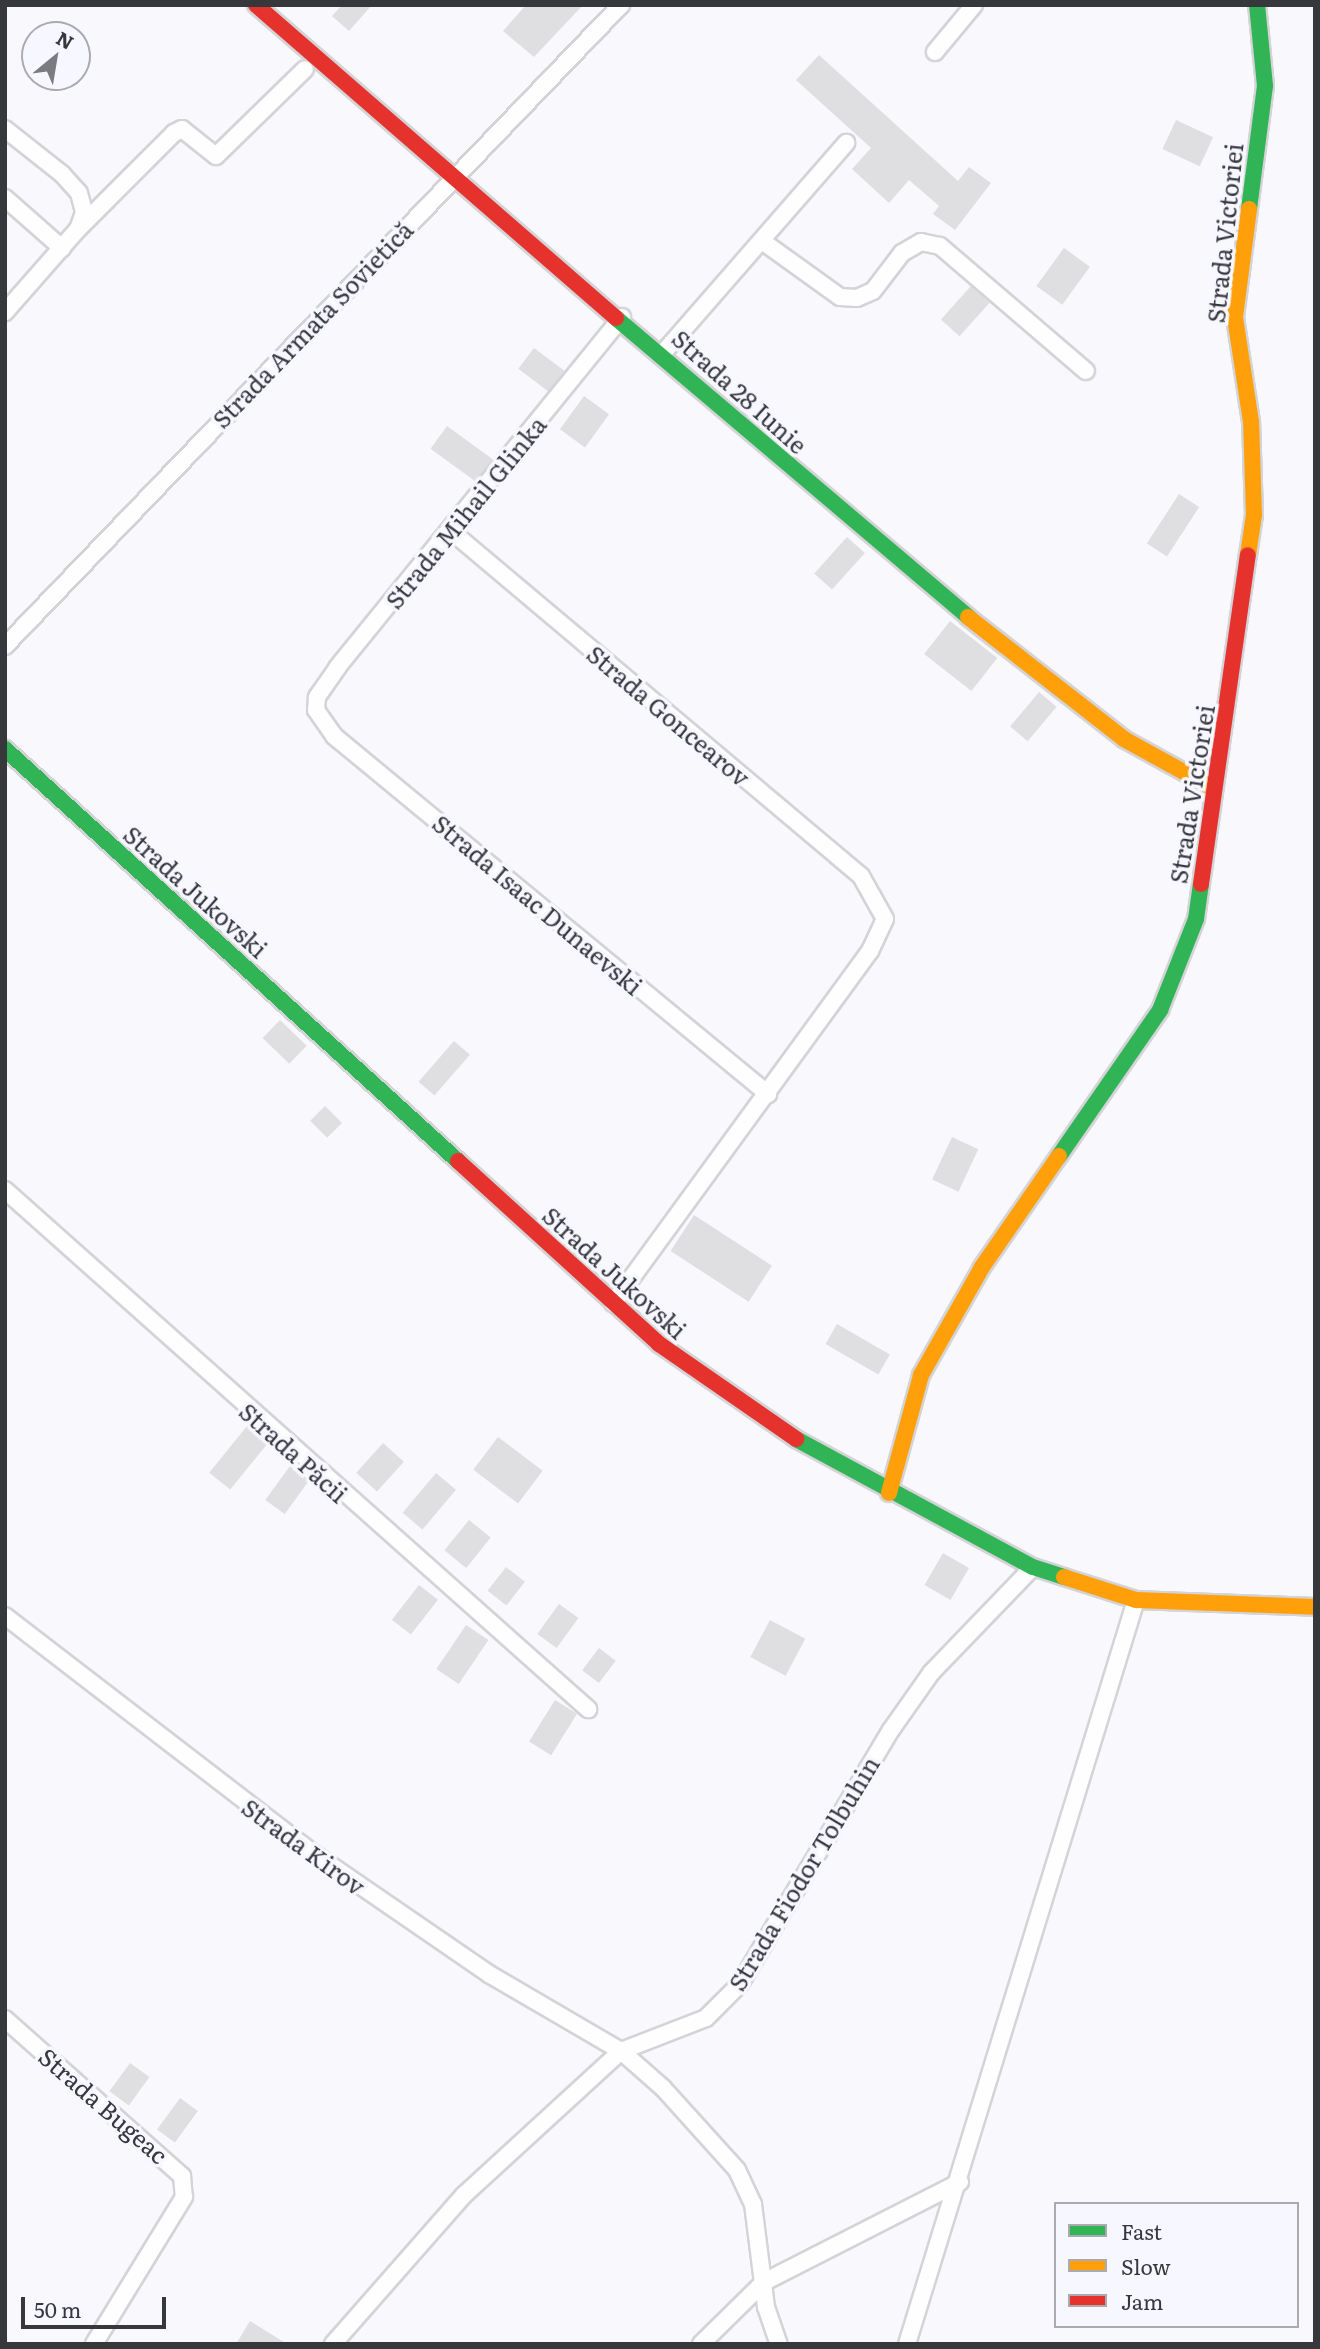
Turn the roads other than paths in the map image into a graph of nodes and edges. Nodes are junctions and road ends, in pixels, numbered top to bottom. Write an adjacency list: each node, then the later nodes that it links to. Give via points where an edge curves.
1 (256, 5): 9 (street, Strada 28 Iunie)
2 (621, 5): 9 (street, Strada Armata Sovietică)
3 (974, 5): 5 (street)
4 (1257, 5): 22 (street, Strada Victoriei, via 1265,86 1234,317 1251,422 1253,526)
5 (935, 52)
6 (304, 69): 11 (street, via 216,156 182,129 174,133)
7 (5, 129): 11 (street, via 79,193 84,212)
8 (846, 143): 12 (street)
9 (456, 175): 15 (street, Strada 28 Iunie); 19 (street, Strada Armata Sovietică)
10 (5, 198): 13 (street)
11 (78, 229): 13 (street)
12 (762, 241): 16 (street); 17 (street, via 840,297 857,298 873,291 902,253 921,242 940,246)
13 (62, 248): 14 (street)
14 (5, 312)
15 (622, 317): 16 (street, Strada 28 Iunie); 18 (street, Strada Mihail Glinka)
16 (663, 353): 22 (street, Strada 28 Iunie, via 893,559 1124,739)
17 (1086, 371)
18 (450, 531): 20 (street, Strada Mihail Glinka, via 322,687); 23 (street, Strada Goncearov, via 860,876 881,904 885,919 870,951)
19 (5, 646)
20 (316, 710): 23 (street, Strada Isaac Dunaevski, via 334,736)
21 (5, 749): 25 (street, Strada Jukovski)
22 (1211, 787): 26 (street, Strada Victoriei, via 1196,919 1175,982 951,1319 907,1410)
23 (768, 1094): 25 (street)
24 (5, 1191): 31 (street, Strada Păcii)
25 (613, 1303): 26 (street, Strada Jukovski, via 713,1384)
26 (889, 1493): 27 (street, Strada Jukovski)
27 (1033, 1567): 28 (street, Strada Jukovski); 33 (street, Strada Fiodor Tolbuhin, via 931,1673 833,1819 740,1984 706,2018)
28 (1136, 1600): 29 (street, Strada Jukovski); 34 (street, via 1040,1899)
29 (1315, 1607)
30 (5, 1616): 33 (street, Strada Kirov, via 393,1910)
31 (588, 1709)
32 (5, 2019): 36 (street, Strada Bugeac, via 182,2176 184,2197)
33 (621, 2051): 35 (street, Strada Kirov, via 737,2170 753,2204); 37 (street, Strada Fiodor Tolbuhin, via 464,2195)
34 (960, 2182): 35 (street); 40 (street)
35 (764, 2282): 38 (street); 39 (street, Strada Kirov)
36 (94, 2344)
37 (333, 2344)
38 (701, 2344)
39 (779, 2344)
40 (907, 2344)

